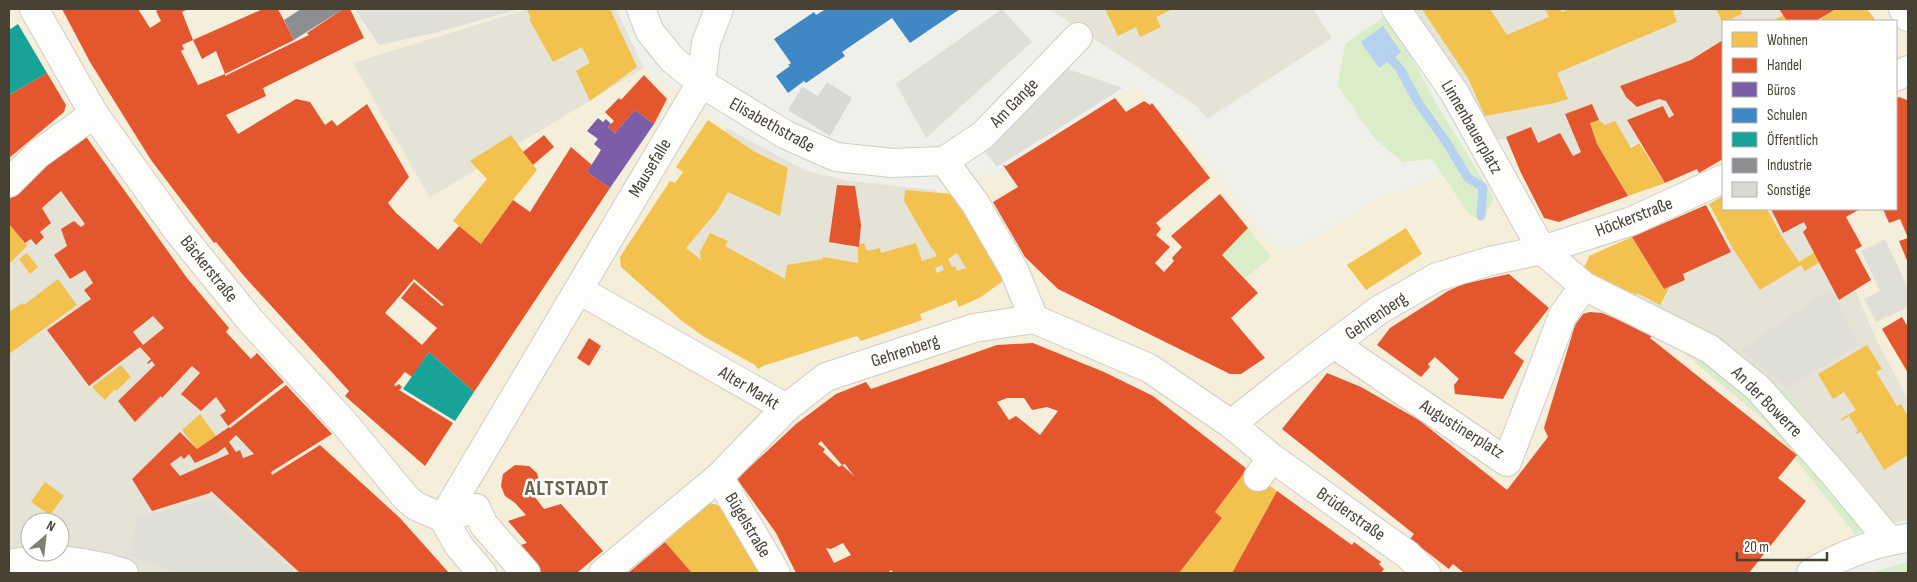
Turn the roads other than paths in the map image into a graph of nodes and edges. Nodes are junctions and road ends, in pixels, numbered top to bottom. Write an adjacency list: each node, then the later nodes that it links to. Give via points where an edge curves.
1 (34, 9): 11 (street, Bäckerstraße)
2 (641, 9): 10 (street, Elisabethstraße, via 650,32 672,59)
3 (718, 9): 10 (street, via 706,43)
4 (1396, 9): 15 (street, Linnenbauerplatz, via 1454,92)
5 (1902, 9): 6 (street)
6 (1908, 17)
7 (1078, 38): 12 (street, Am Gange, via 983,135)
8 (1908, 70): 9 (street)
9 (1897, 76)
10 (701, 83): 12 (street, Elisabethstraße, via 786,135 836,157 892,163); 17 (street, Mausefalle)
11 (94, 114): 14 (street, via 38,154); 23 (street, Bäckerstraße, via 183,238 250,320 407,498 416,506)
12 (944, 161): 18 (street, via 975,203 1014,270)
13 (1722, 179): 15 (street, Höckerstraße, via 1632,221)
14 (9, 183)
15 (1542, 250): 16 (street, An der Bowerre); 19 (street, Gehrenberg, via 1490,260 1438,277 1379,310)
16 (1584, 286): 19 (street, Augustinerplatz, via 1563,315 1507,462); 24 (street, An der Bowerre, via 1710,349 1758,388 1834,474)
17 (579, 290): 20 (street, Alter Markt); 23 (street)
18 (1034, 319): 20 (street, Gehrenberg, via 974,328 834,374); 21 (street, via 1149,368)
19 (1334, 344): 21 (street, Gehrenberg)
20 (786, 408): 22 (street, Alter Markt)
21 (1232, 424): 31 (street, Brüderstraße, via 1265,468 1408,555)
22 (719, 477): 29 (street, Alter Markt); 30 (street, Bügelstraße)
23 (444, 518): 27 (street, via 459,546); 28 (street, via 476,508 484,525)
24 (1899, 539): 32 (street, via 1829,563)
25 (9, 564): 26 (street, via 57,560 103,566)
26 (124, 573)
27 (482, 573)
28 (526, 573)
29 (603, 573)
30 (776, 573)
31 (1426, 573)
32 (1811, 573)

